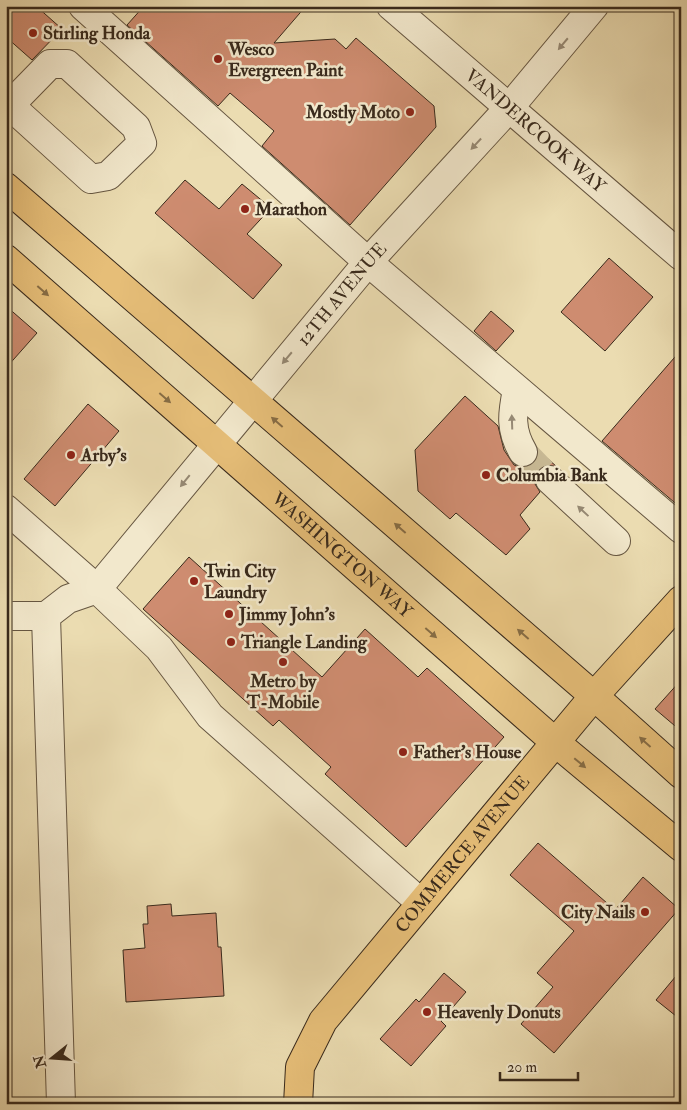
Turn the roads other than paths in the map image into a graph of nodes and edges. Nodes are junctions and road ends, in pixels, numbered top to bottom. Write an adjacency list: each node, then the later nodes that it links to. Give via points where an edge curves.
1 (83, 6): 9 (street)
2 (391, 6): 5 (street, VANDERCOOK WAY)
3 (594, 6): 5 (street, 12TH AVENUE, one-way to 5)
4 (8, 103): 4 (street, via 91,179 108,176 142,143 136,127 67,64 50,64)
5 (509, 108): 7 (street, VANDERCOOK WAY); 9 (street, 12TH AVENUE, one-way to 9)
6 (6, 187): 11 (main road)
7 (681, 256)
8 (6, 259): 12 (main road, WASHINGTON WAY, one-way to 12)
9 (368, 262): 10 (street); 11 (street, 12TH AVENUE, one-way to 11)
10 (518, 390): 13 (street, one-way to 10, via 512,428); 16 (street)
11 (251, 400): 12 (street, 12TH AVENUE); 22 (main road, one-way to 11)
12 (216, 443): 18 (street, 12TH AVENUE, one-way to 18); 23 (main road, WASHINGTON WAY, one-way to 23)
13 (523, 452)
14 (550, 480): 17 (street, one-way to 14)
15 (6, 509): 18 (street)
16 (681, 529)
17 (616, 541)
18 (97, 589): 21 (street, via 68,599); 26 (street, via 159,648 210,716)
19 (681, 600): 22 (main road, COMMERCE AVENUE)
20 (6, 616): 21 (street)
21 (46, 616): 27 (street)
22 (594, 696): 23 (main road, COMMERCE AVENUE); 24 (main road, one-way to 22)
23 (555, 742): 25 (main road, WASHINGTON WAY, one-way to 25); 26 (main road, COMMERCE AVENUE)
24 (681, 774)
25 (681, 847)
26 (421, 903): 28 (main road, COMMERCE AVENUE, via 322,1021 300,1067)
27 (61, 1104)
28 (298, 1104)

